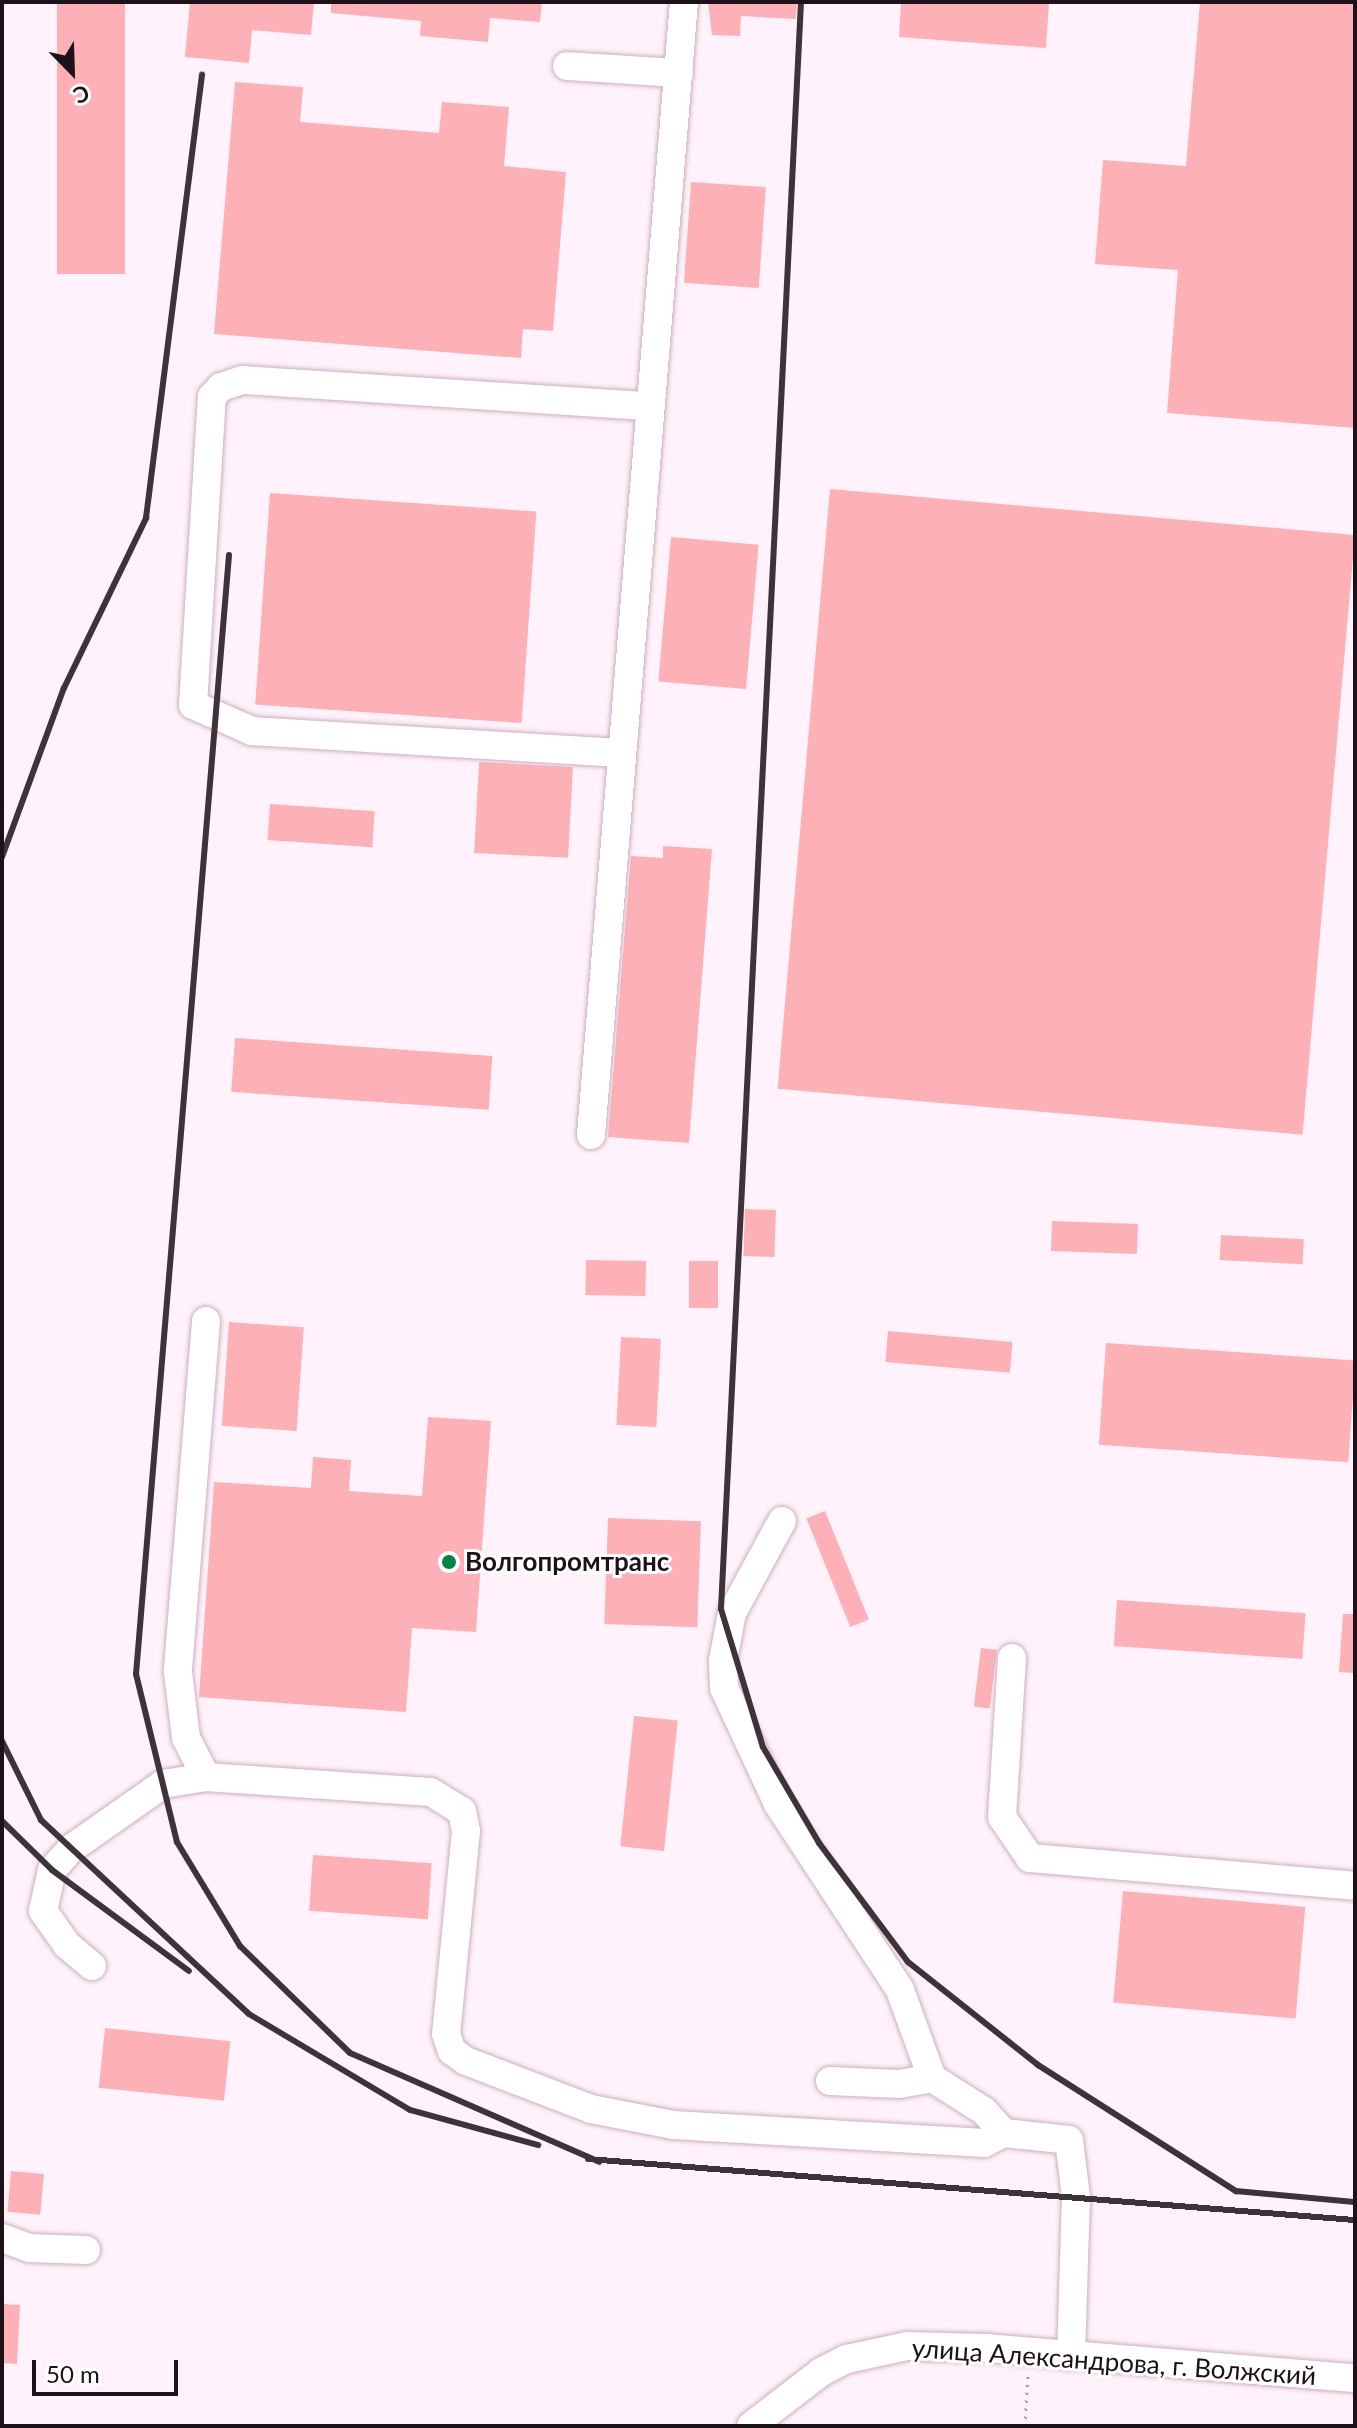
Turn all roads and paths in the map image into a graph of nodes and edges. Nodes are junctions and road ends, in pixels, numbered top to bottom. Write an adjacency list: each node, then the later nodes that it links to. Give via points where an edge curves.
1 (684, 2): 3 (street)
2 (567, 66): 3 (street)
3 (679, 73): 4 (street)
4 (650, 406): 5 (street); 5 (street, via 243,380 221,387 212,397 193,705 252,731)
5 (619, 753): 6 (street)
6 (591, 1135)
7 (206, 1321): 10 (street, via 178,1672 186,1738)
8 (782, 1521): 13 (street, via 732,1613 724,1688 778,1804 900,1990)
9 (1012, 1658): 11 (street, via 1002,1817 1030,1858)
10 (206, 1777): 12 (street, via 163,1784 72,1848 52,1870 43,1911 67,1945); 15 (street, via 431,1792 462,1811 466,1831 446,2034 452,2051 466,2061 591,2109 673,2125 984,2143)
11 (1355, 1886)
12 (92, 1966)
13 (932, 2078): 14 (street, via 899,2084); 15 (street, via 984,2111)
14 (830, 2081)
15 (1004, 2133): 19 (street, via 1056,2136 1069,2140 1073,2150)
16 (2, 2238): 17 (street, via 29,2248)
17 (86, 2250)
18 (1029, 2353): 19 (street, улица Александрова, г. Волжский); 21 (street, улица Александрова, г. Волжский, via 937,2345 877,2351 821,2372); 22 (path)
19 (1071, 2356): 20 (street, улица Александрова, г. Волжский)
20 (1355, 2378)
21 (751, 2426)
22 (1025, 2426)

